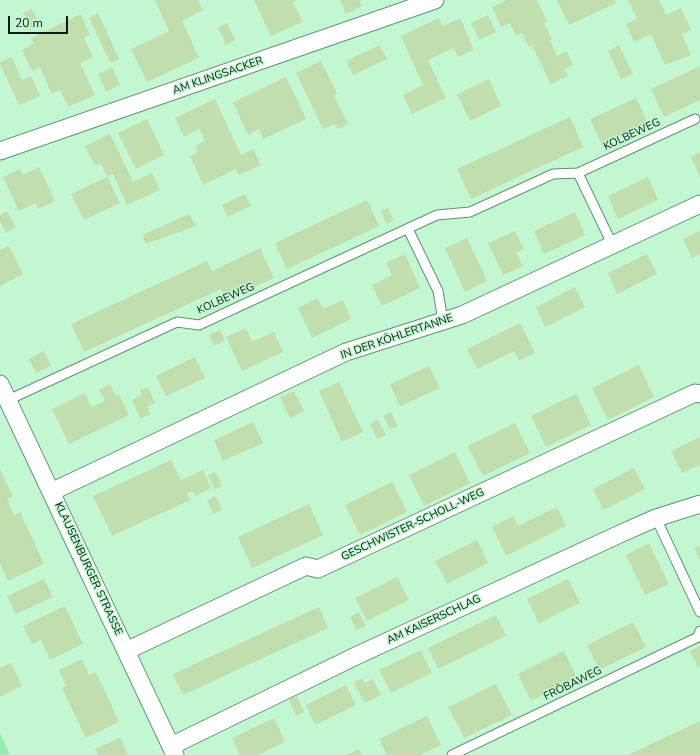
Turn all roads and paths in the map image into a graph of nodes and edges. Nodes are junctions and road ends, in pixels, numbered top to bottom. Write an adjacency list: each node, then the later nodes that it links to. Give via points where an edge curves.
1 (435, 0): 3 (street, AM KLINGSACKER)
2 (695, 119): 4 (lane, KOLBEWEG)
3 (0, 152)
4 (578, 173): 6 (lane, KOLBEWEG, via 553,174 470,212 438,215); 7 (lane)
5 (700, 204): 7 (street, IN DER KÖHLERTANNE)
6 (408, 229): 8 (lane, via 438,291); 11 (lane, KOLBEWEG, via 199,325 177,322)
7 (613, 246): 8 (street, IN DER KÖHLERTANNE, via 462,315)
8 (443, 321): 12 (street, IN DER KÖHLERTANNE, via 346,352)
9 (0, 384): 11 (street, KLAUSENBURGER STRASSE)
10 (700, 394): 17 (street, GESCHWISTER-SCHOLL-WEG, via 695,393 318,569 306,566)
11 (8, 400): 12 (street, KLAUSENBURGER STRASSE)
12 (51, 492): 17 (street, KLAUSENBURGER STRASSE)
13 (700, 504): 14 (street, AM KAISERSCHLAG)
14 (656, 518): 15 (lane); 18 (street, AM KAISERSCHLAG, via 358,655)
15 (700, 612)
16 (700, 631): 19 (lane, FRÖBAWEG, via 698,637)
17 (126, 651): 18 (street, KLAUSENBURGER STRASSE)
18 (173, 750)
19 (452, 755)

